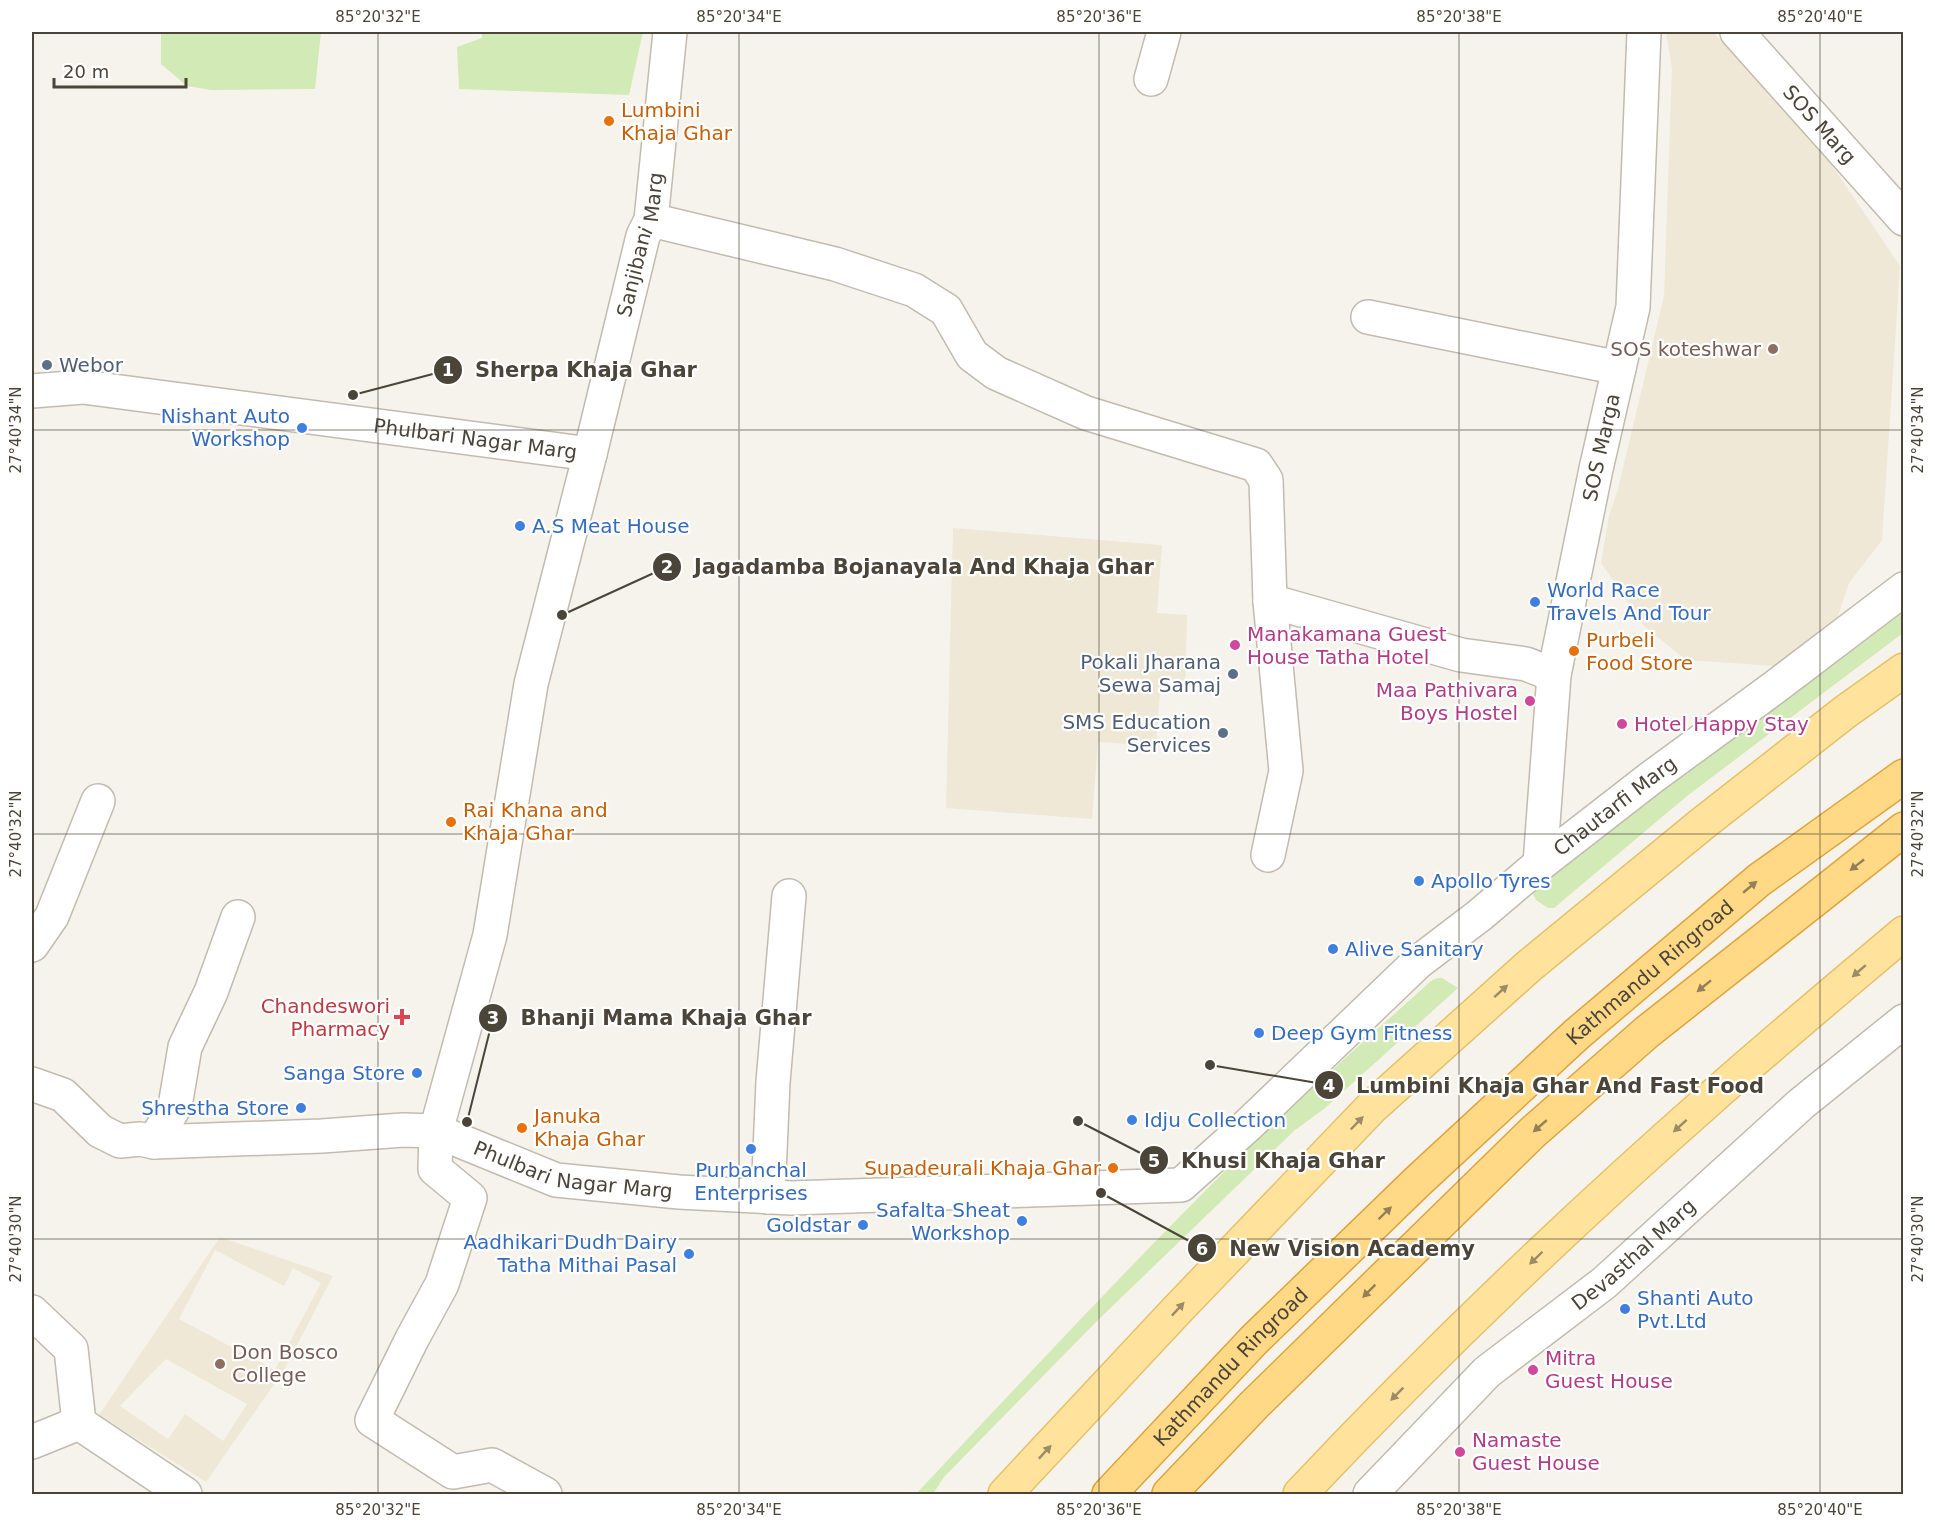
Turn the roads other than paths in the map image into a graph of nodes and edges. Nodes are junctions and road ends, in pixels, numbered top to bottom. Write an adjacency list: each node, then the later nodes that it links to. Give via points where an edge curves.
1 (670, 32): 7 (street, Sanjibani Marg)
2 (1164, 32): 5 (street)
3 (1644, 32): 9 (street, SOS Marga, via 1633,307)
4 (1737, 32): 6 (street, SOS Marg)
5 (1151, 79)
6 (1904, 219)
7 (651, 220): 11 (street, Sanjibani Marg); 13 (street, via 836,264 914,290 946,310 972,355 996,373 1086,413 1256,465 1266,480)
8 (1368, 317): 9 (street)
9 (1619, 368): 15 (street, SOS Marga)
10 (32, 391): 11 (street, Phulbari Nagar Marg, via 83,387)
11 (590, 454): 27 (street, Phulbari Nagar Marg, via 531,684 490,934)
12 (1904, 589): 20 (street, Chautarfi Marg)
13 (1270, 601): 15 (street, via 1461,655 1526,664); 19 (street, via 1286,771)
14 (1904, 670): 36 (main road, one-way to 14, via 1372,1107 1538,958 1720,810)
15 (1554, 675): 20 (street, SOS Marga)
16 (1904, 776): 37 (highway, Kathmandu Ringroad, one-way to 16, via 1254,1340 1577,1034 1759,880)
17 (98, 801): 24 (street, via 52,916)
18 (1904, 829): 38 (highway, one-way to 38, via 1647,1032 1532,1133 1254,1404)
19 (1268, 855)
20 (1540, 864): 29 (street, Chautarfi Marg, via 1417,963)
21 (789, 896): 30 (street, via 772,1082)
22 (238, 917): 28 (street, via 211,992 185,1047 175,1106)
23 (1904, 933): 39 (main road, one-way to 39, via 1585,1211)
24 (32, 945)
25 (1904, 1021): 40 (street, Devasthal Marg, via 1801,1104 1604,1283 1487,1372)
26 (32, 1084): 28 (street, via 63,1095 100,1131 120,1141)
27 (436, 1131): 28 (street); 30 (street, Phulbari Nagar Marg, via 556,1180); 35 (street, via 435,1169 470,1198 442,1284 372,1420 453,1472 492,1465)
28 (154, 1142)
29 (1180, 1185): 30 (street, Phulbari Nagar Marg)
30 (768, 1197)
31 (32, 1312): 32 (street, via 71,1349)
32 (79, 1424): 33 (street); 34 (street)
33 (32, 1442)
34 (185, 1494)
35 (545, 1494)
36 (1005, 1494)
37 (1109, 1494)
38 (1169, 1494)
39 (1300, 1494)
40 (1370, 1494)

